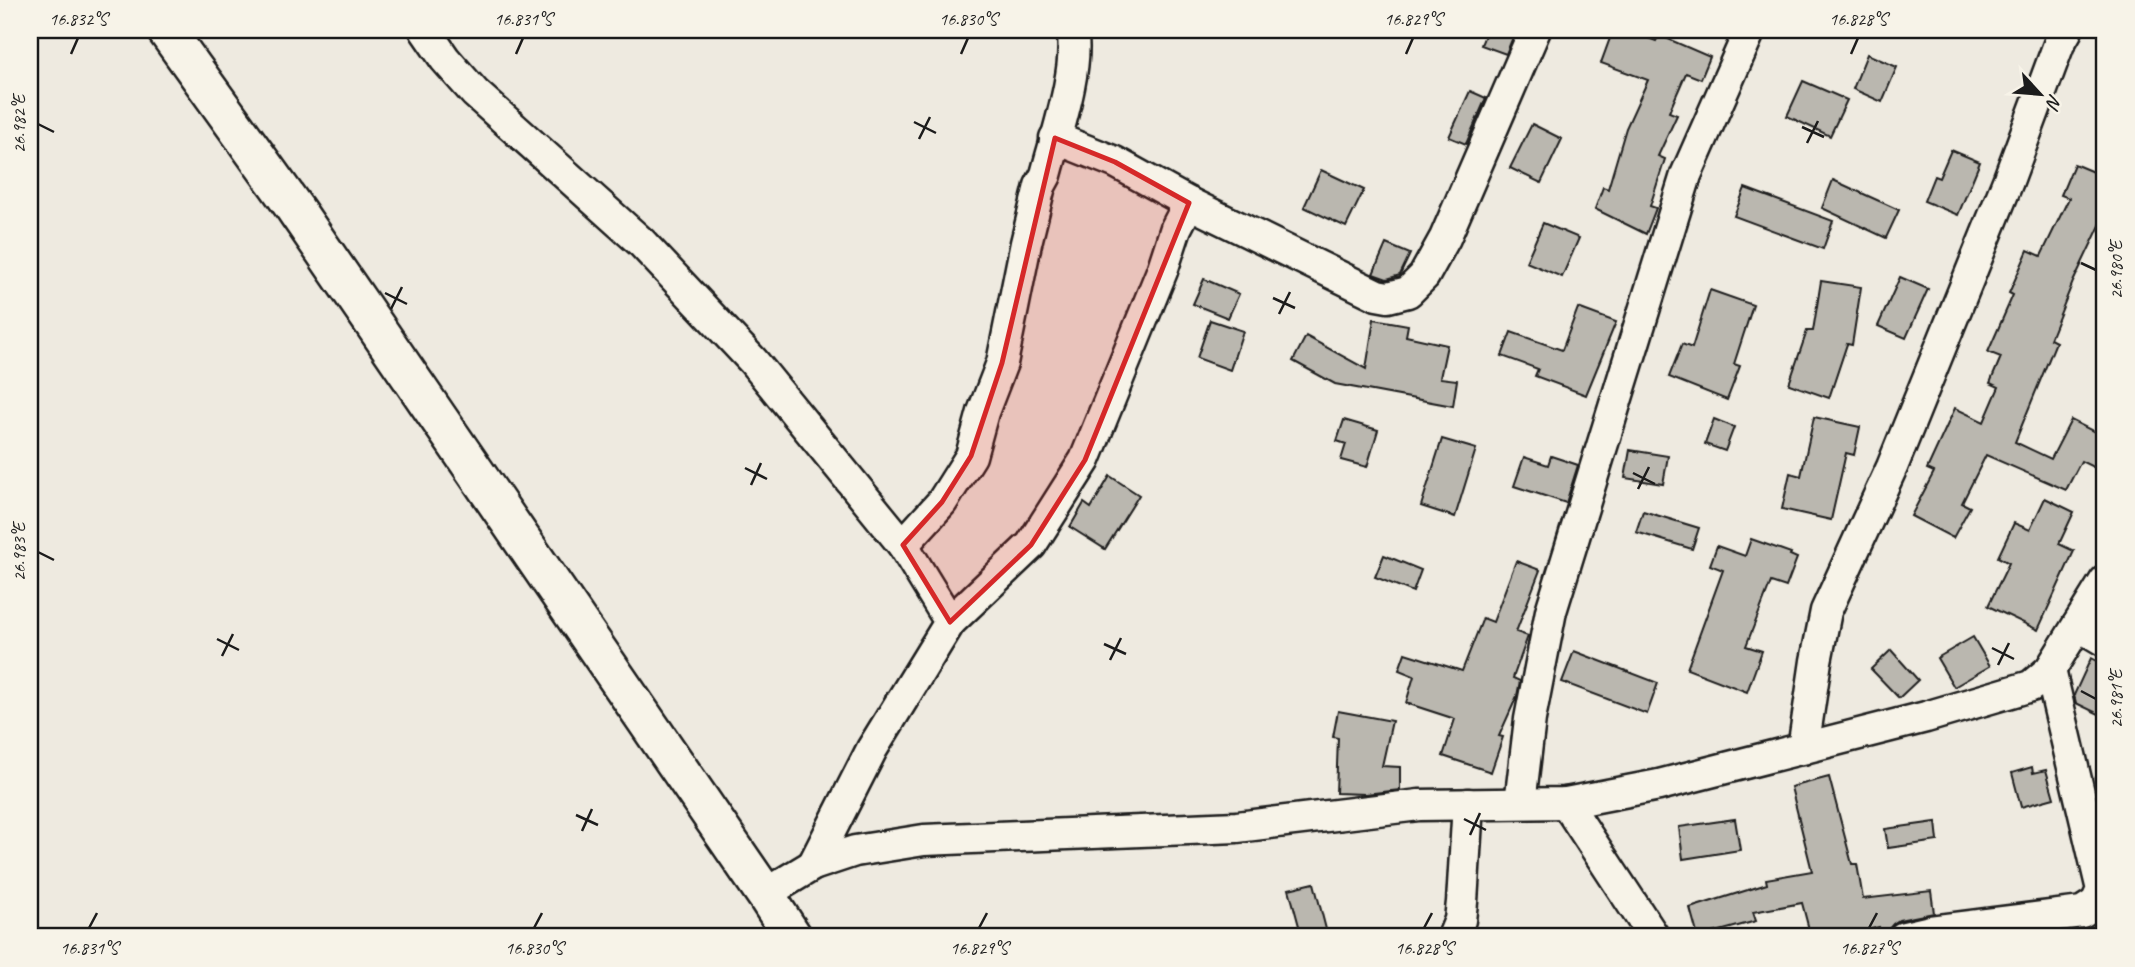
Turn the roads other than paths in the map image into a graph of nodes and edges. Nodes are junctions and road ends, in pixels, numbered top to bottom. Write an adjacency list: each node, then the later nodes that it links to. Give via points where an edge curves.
1 (166, 30): 20 (street, via 295,209)
2 (425, 30): 9 (street, via 475,93 642,243 753,361)
3 (1072, 30): 7 (street, via 1074,53)
4 (1535, 30): 8 (street, via 1445,238 1424,276 1408,292 1377,295)
5 (1750, 30): 16 (street, via 1686,175 1551,611 1530,719)
6 (2055, 34): 15 (street, via 2008,181 1892,467 1826,611)
7 (1055, 138): 8 (street, via 1115,162); 9 (street, via 1040,186 1002,363 971,456 943,502)
8 (1189, 203): 11 (street, via 1085,460 1031,545)
9 (904, 545): 11 (street)
10 (2105, 581): 12 (street)
11 (950, 622): 19 (street, via 872,748)
12 (2078, 625): 13 (street); 14 (street)
13 (2105, 641)
14 (2050, 670): 15 (street, via 2031,686 2011,693); 24 (street, via 2102,890 2096,903 2082,912)
15 (1803, 749): 17 (street)
16 (1520, 803): 17 (street); 18 (street)
17 (1566, 803): 23 (street)
18 (1468, 804): 19 (street, via 1419,805 1237,827 924,840 855,851); 22 (street, via 1460,920)
19 (813, 865): 20 (street)
20 (765, 894): 21 (street)
21 (793, 937)
22 (1453, 937)
23 (1654, 937)
24 (1904, 937)

